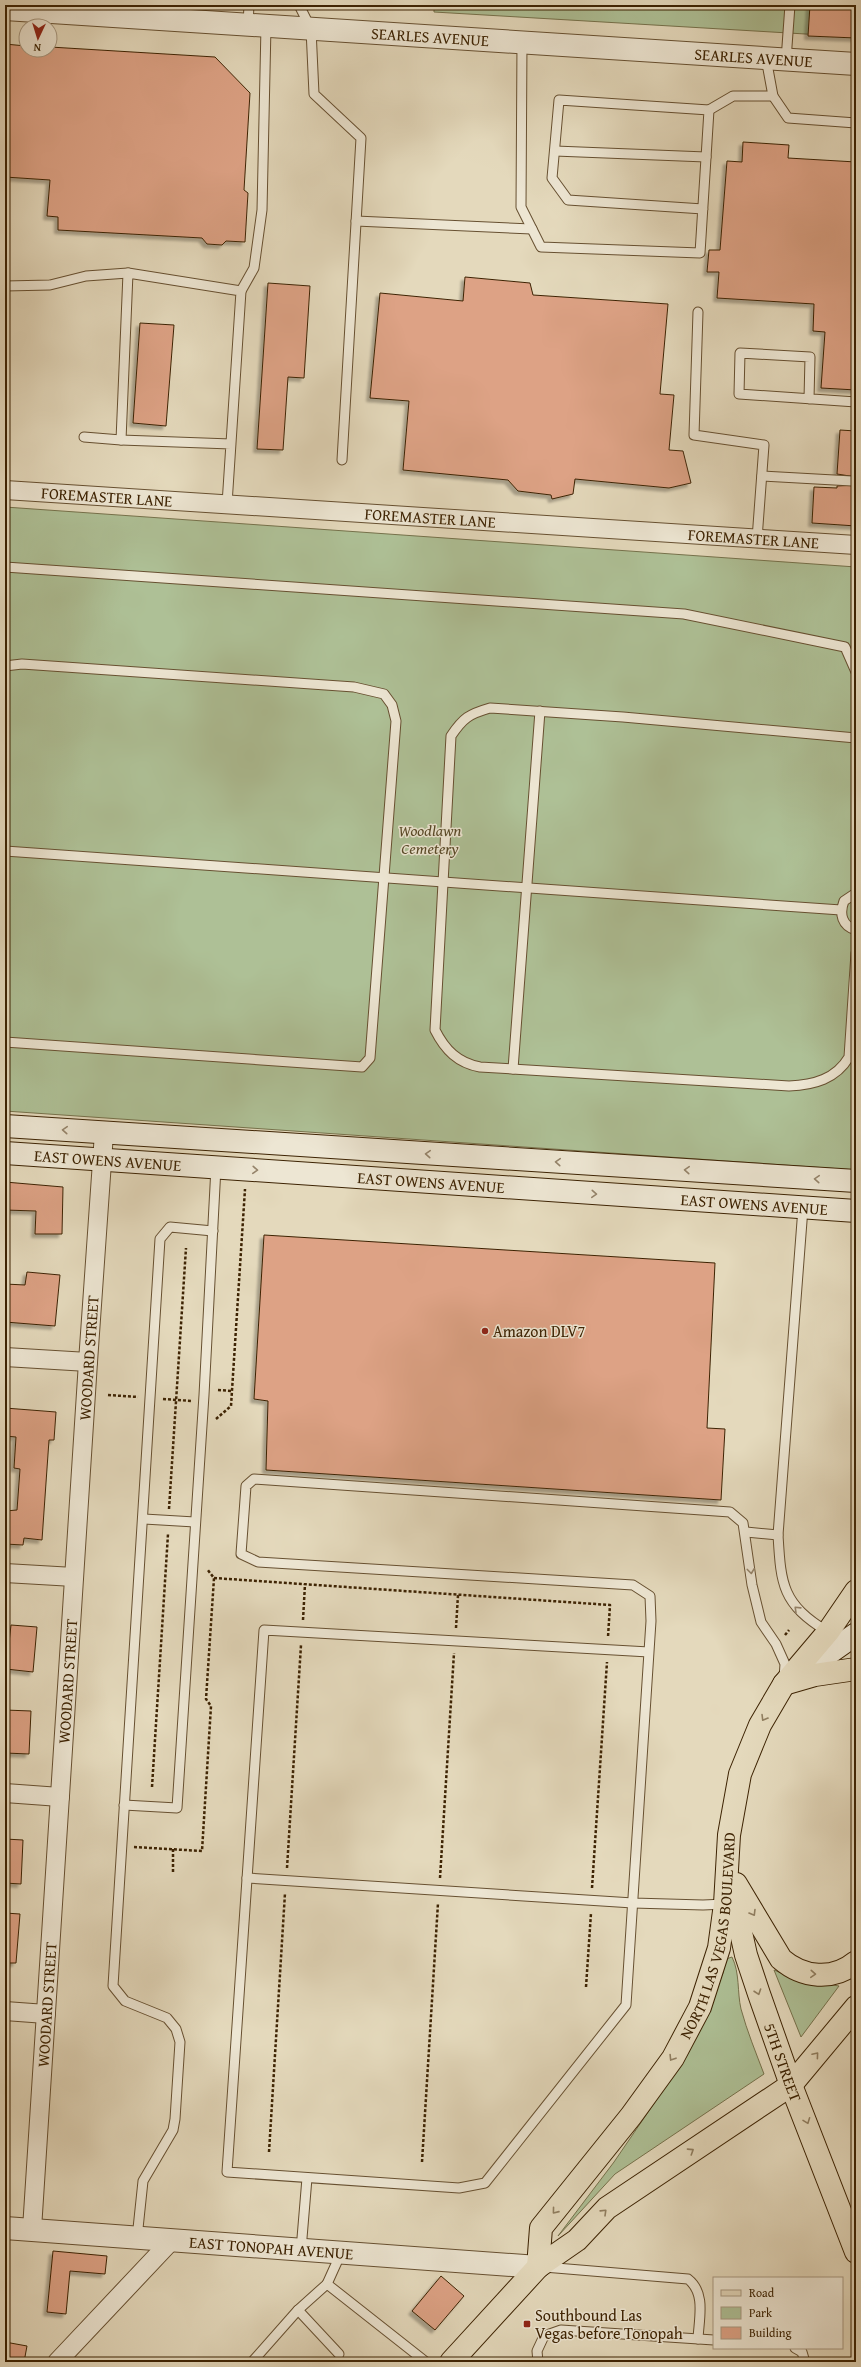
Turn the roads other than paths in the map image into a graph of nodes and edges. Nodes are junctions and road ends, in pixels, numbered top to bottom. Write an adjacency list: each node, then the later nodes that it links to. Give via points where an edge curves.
1 (299, 5): 5 (lane)
2 (790, 5): 7 (lane)
3 (5, 9): 4 (main road, SEARLES AVENUE)
4 (254, 19): 5 (main road, SEARLES AVENUE); 19 (lane, via 262,210 254,268)
5 (310, 29): 6 (main road, SEARLES AVENUE); 15 (lane, via 314,94 361,138)
6 (522, 42): 7 (main road, SEARLES AVENUE); 16 (lane, via 521,207)
7 (776, 59): 8 (main road, SEARLES AVENUE); 9 (lane)
8 (856, 64)
9 (773, 96): 10 (lane, via 733,96); 11 (lane, via 788,118)
10 (709, 110): 12 (lane, via 559,100); 13 (lane)
11 (856, 123)
12 (555, 151): 13 (lane); 14 (lane, via 552,178 568,200)
13 (706, 157): 14 (lane)
14 (703, 209): 16 (lane, via 700,253 541,246)
15 (356, 221): 16 (lane); 26 (lane)
16 (532, 229)
17 (128, 273): 18 (lane, via 86,276 50,285); 19 (lane); 24 (lane)
18 (5, 286)
19 (241, 291): 25 (lane)
20 (698, 312): 27 (lane, via 694,435 764,445)
21 (809, 399): 21 (lane, via 810,357 740,353 739,394); 22 (lane)
22 (856, 402)
23 (84, 437): 24 (lane)
24 (121, 440): 25 (lane)
25 (231, 444): 30 (lane)
26 (342, 460)
27 (762, 476): 28 (lane); 31 (lane)
28 (852, 481)
29 (5, 490): 30 (street, FOREMASTER LANE)
30 (227, 504): 31 (street, FOREMASTER LANE)
31 (757, 539): 32 (street, FOREMASTER LANE)
32 (856, 545)
33 (5, 568): 35 (lane, via 684,614 845,647)
34 (5, 666): 39 (lane, via 22,664 377,690 384,694 392,705 396,721)
35 (856, 672)
36 (540, 711): 37 (lane); 40 (lane, via 490,708 470,713 459,723 451,736); 41 (lane)
37 (856, 738)
38 (5, 851): 39 (lane)
39 (385, 877): 40 (lane); 46 (lane, via 370,1058 362,1066)
40 (443, 882): 41 (lane); 47 (lane, via 435,1030 441,1043 466,1065)
41 (528, 889): 43 (lane); 47 (lane)
42 (856, 893): 43 (lane, via 844,901)
43 (841, 910): 44 (lane, via 846,925)
44 (856, 930)
45 (856, 953): 47 (lane, via 849,1057 842,1070 826,1079 808,1085 790,1086)
46 (5, 1042)
47 (513, 1069)
48 (5, 1126): 49 (main road, EAST OWENS AVENUE, one-way to 48)
49 (104, 1133): 51 (street, WOODARD STREET); 53 (main road, EAST OWENS AVENUE, one-way to 49)
50 (5, 1153): 51 (main road, EAST OWENS AVENUE)
51 (102, 1160): 52 (main road, EAST OWENS AVENUE); 58 (street, WOODARD STREET)
52 (216, 1168): 54 (main road, EAST OWENS AVENUE, one-way to 54); 56 (lane)
53 (856, 1181)
54 (803, 1208): 55 (main road, EAST OWENS AVENUE); 62 (lane)
55 (856, 1211)
56 (213, 1231): 59 (lane, via 170,1227 160,1239); 60 (lane)
57 (5, 1357): 58 (street)
58 (88, 1362): 64 (street, WOODARD STREET)
59 (144, 1519): 60 (lane); 73 (lane)
60 (195, 1522): 73 (lane, via 177,1808)
61 (746, 1532): 62 (lane); 68 (lane, via 743,1524 730,1512 254,1479 246,1486 241,1554 258,1562 633,1586 650,1596); 70 (lane, one-way to 70, via 752,1585 761,1622 776,1644 785,1664)
62 (778, 1535): 66 (lane, one-way to 62, via 801,1613 789,1599 780,1567)
63 (5, 1573): 64 (street)
64 (74, 1577): 72 (street, WOODARD STREET)
65 (856, 1591): 66 (main road, NORTH LAS VEGAS BOULEVARD)
66 (828, 1632): 70 (main road, NORTH LAS VEGAS BOULEVARD)
67 (856, 1634): 70 (main road)
68 (649, 1652): 75 (lane, via 264,1630); 76 (lane)
69 (856, 1669): 70 (main road, via 815,1675)
70 (784, 1684): 74 (main road, NORTH LAS VEGAS BOULEVARD, one-way to 74, via 760,1725 740,1774)
71 (5, 1793): 72 (street)
72 (60, 1797): 81 (street, WOODARD STREET)
73 (124, 1805): 86 (lane, via 113,1986 125,2000 167,2018 176,2029 180,2042 175,2119 172,2130 143,2181)
74 (726, 1867): 77 (main road, NORTH LAS VEGAS BOULEVARD); 78 (main road, one-way to 78, via 781,1959 792,1968 806,1974 829,1975 849,1968); 82 (main road, 5TH STREET, one-way to 82, via 746,1955)
75 (247, 1878): 76 (lane); 83 (lane, via 227,2172)
76 (632, 1903): 77 (lane); 83 (lane, via 626,2005 485,2183 459,2188)
77 (725, 1904): 91 (main road, NORTH LAS VEGAS BOULEVARD, one-way to 91, via 719,1948 696,2014 673,2058 541,2228)
78 (856, 1962)
79 (856, 2007): 82 (main road, one-way to 79)
80 (5, 2011): 81 (street)
81 (46, 2014): 85 (street, WOODARD STREET)
82 (791, 2085): 90 (main road, 5TH STREET, one-way to 90); 91 (main road, one-way to 82, via 577,2240 607,2208)
83 (307, 2178): 88 (lane)
84 (5, 2228): 85 (main road, EAST TONOPAH AVENUE)
85 (32, 2229): 86 (main road, EAST TONOPAH AVENUE)
86 (137, 2238): 87 (main road, EAST TONOPAH AVENUE)
87 (172, 2240): 88 (main road, EAST TONOPAH AVENUE); 98 (street)
88 (301, 2250): 89 (main road, EAST TONOPAH AVENUE)
89 (341, 2252): 91 (main road, EAST TONOPAH AVENUE); 92 (lane)
90 (856, 2252)
91 (538, 2266): 94 (lane, via 688,2279 696,2285 700,2302); 101 (main road)
92 (327, 2284): 93 (lane); 100 (lane)
93 (298, 2310): 97 (lane); 99 (lane)
94 (698, 2339): 95 (lane); 102 (lane, via 561,2330 544,2336 537,2351)
95 (713, 2340)
96 (797, 2349): 103 (lane, via 802,2352)
97 (339, 2354)
98 (57, 2362)
99 (252, 2362)
100 (426, 2362)
101 (451, 2362)
102 (538, 2362)
103 (805, 2362)

